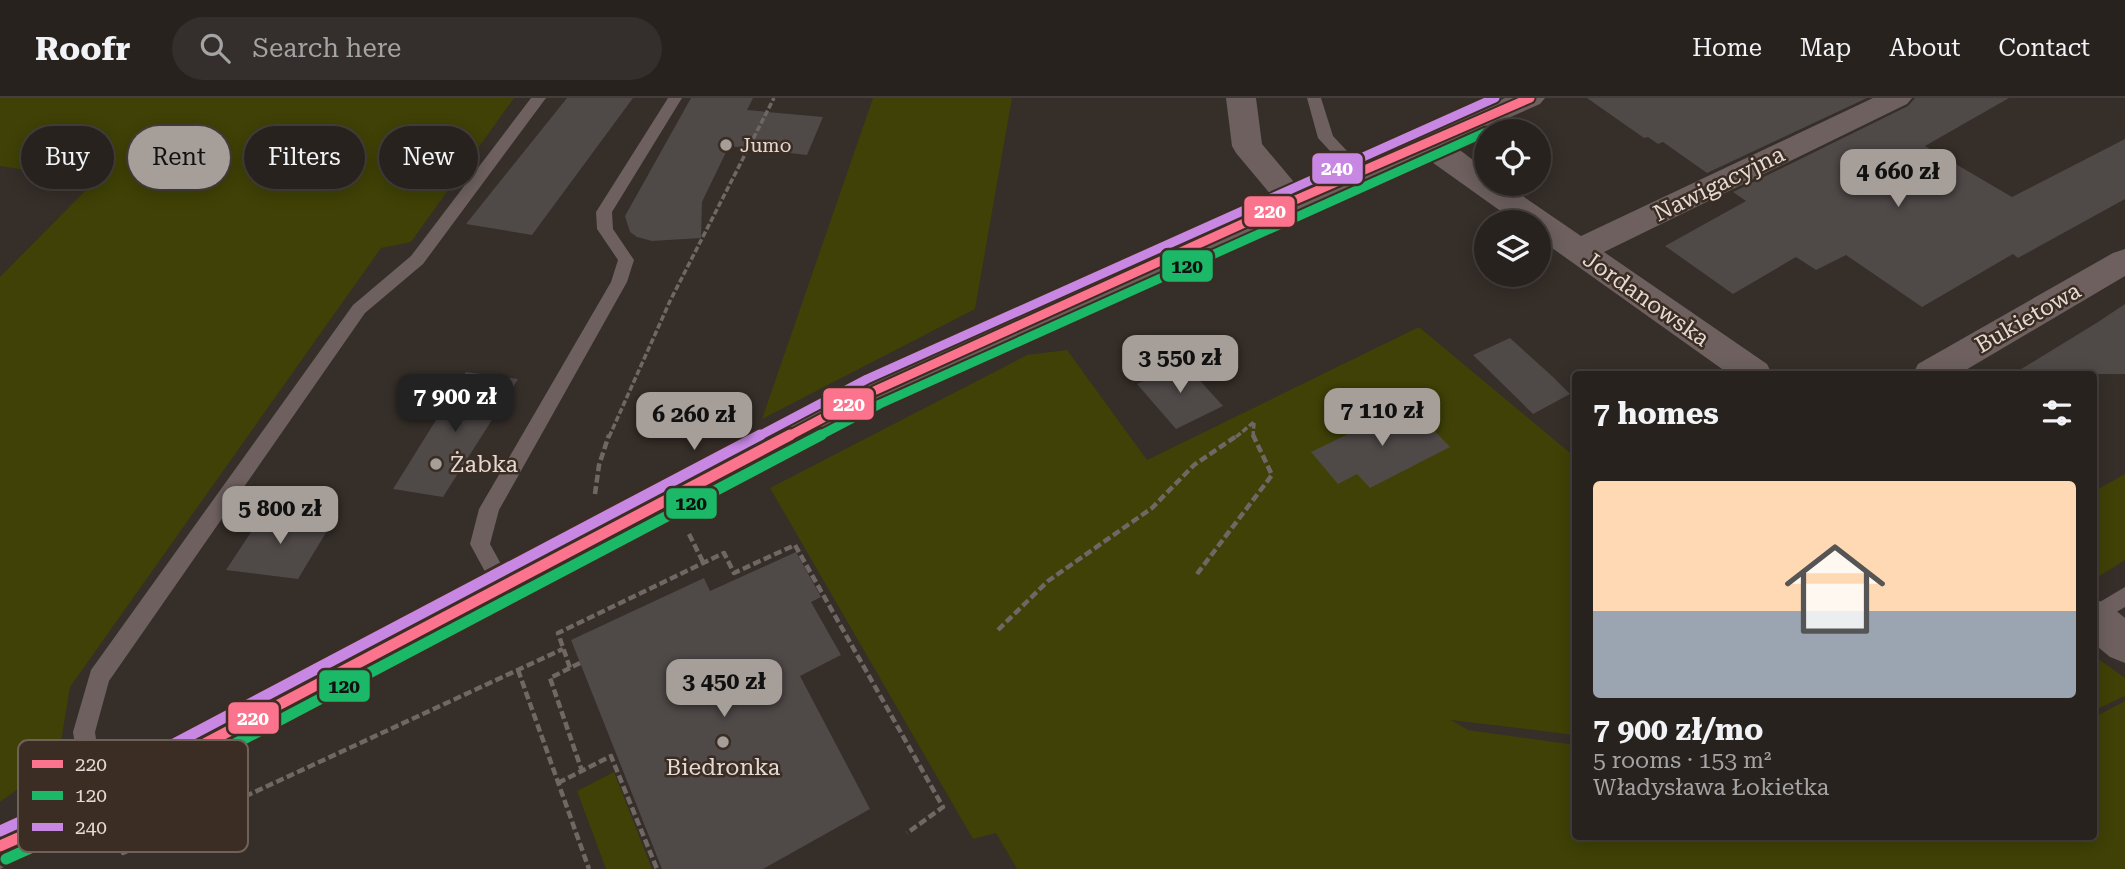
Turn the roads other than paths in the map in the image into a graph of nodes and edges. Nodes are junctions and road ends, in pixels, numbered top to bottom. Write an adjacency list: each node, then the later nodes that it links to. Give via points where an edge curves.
1 (539, 98): 21 (lane, via 417,260 359,309 99,677)
2 (675, 98): 16 (lane, via 604,212 605,229 626,260 619,282 489,509 480,544)
3 (1241, 98): 9 (street, via 1247,146)
4 (1314, 98): 8 (lane, via 1326,138)
5 (1530, 98): 7 (street)
6 (1897, 98): 12 (street, Nawigacyjna)
7 (1426, 143): 8 (street); 10 (street, Jordanowska)
8 (1358, 173): 9 (street)
9 (1293, 201): 16 (street, via 874,391)
10 (1521, 210)
11 (1551, 231): 12 (street, Jordanowska)
12 (1579, 251): 14 (street, Jordanowska)
13 (2125, 261): 15 (street, Bukietowa)
14 (1750, 371)
15 (1936, 371)
16 (503, 586): 22 (street)
17 (2125, 596): 18 (lane)
18 (2097, 614)
19 (2097, 620): 20 (street)
20 (2125, 644)
21 (85, 740)
22 (212, 740)
23 (18, 838): 24 (street)
24 (0, 846)

